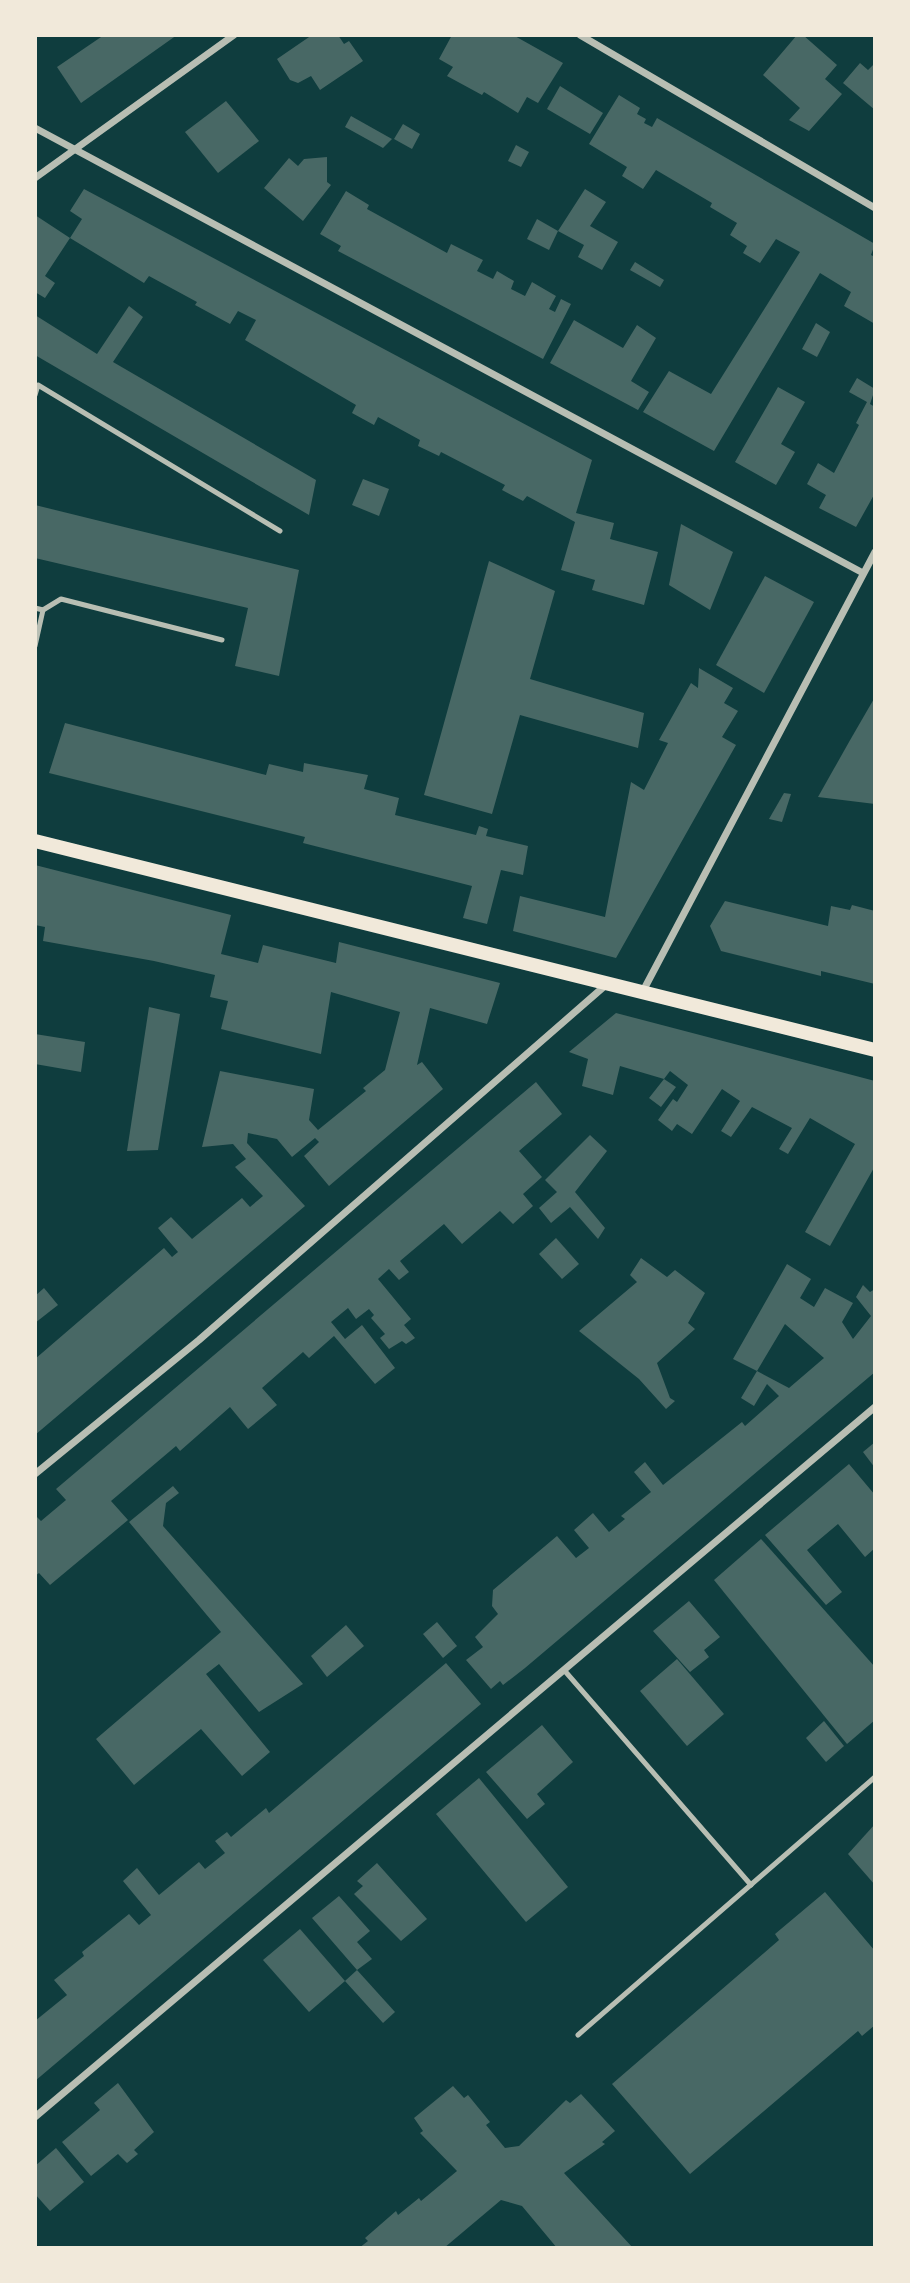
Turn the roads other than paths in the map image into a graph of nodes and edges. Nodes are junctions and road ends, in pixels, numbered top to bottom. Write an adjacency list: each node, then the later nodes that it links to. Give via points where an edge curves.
1 (234, 35): 4 (street)
2 (579, 35): 6 (street)
3 (35, 128): 4 (street)
4 (73, 149): 5 (street); 10 (street)
5 (35, 178)
6 (875, 208)
7 (35, 395): 8 (lane, via 38,385)
8 (280, 531)
9 (874, 555): 10 (street)
10 (863, 573): 17 (street)
11 (35, 608): 12 (lane)
12 (43, 610): 13 (lane, via 61,599); 14 (lane)
13 (222, 640)
14 (35, 646)
15 (35, 841): 16 (main road)
16 (608, 984): 17 (main road); 20 (street, via 199,1339)
17 (643, 991): 18 (main road)
18 (875, 1050)
19 (875, 1407): 21 (street)
20 (35, 1474)
21 (564, 1670): 23 (lane); 25 (street)
22 (875, 1777): 23 (lane)
23 (751, 1885): 24 (lane)
24 (578, 2035)
25 (35, 2117)

